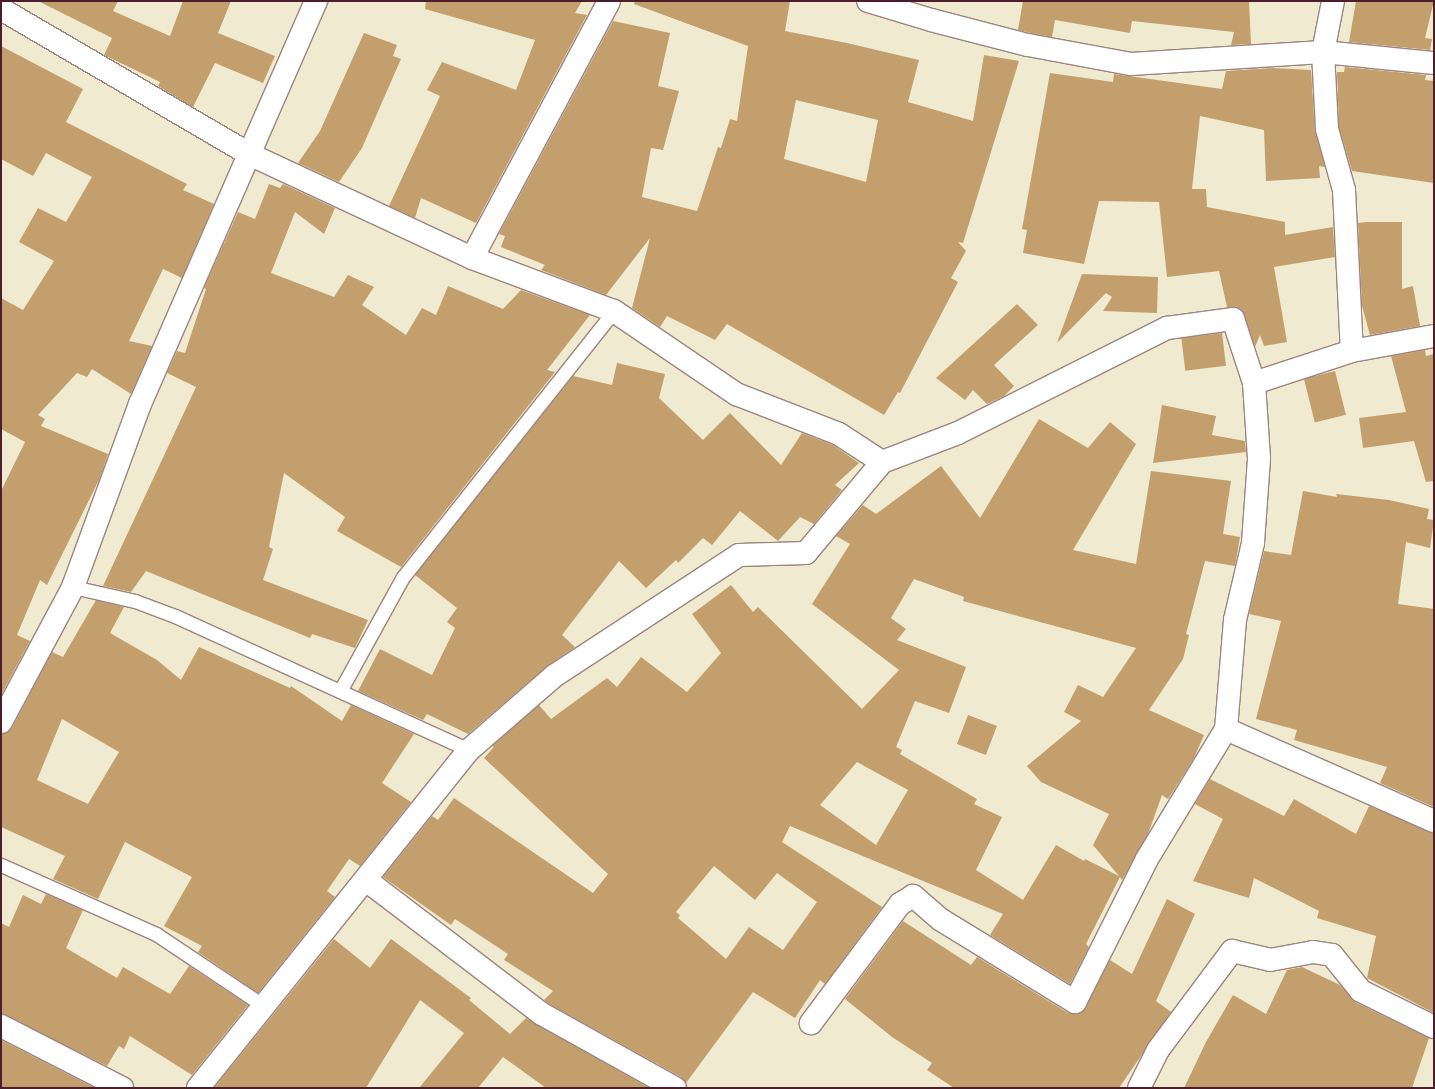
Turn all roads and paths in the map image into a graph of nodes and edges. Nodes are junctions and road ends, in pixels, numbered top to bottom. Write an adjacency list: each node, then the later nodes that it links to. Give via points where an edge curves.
1 (316, 1): 8 (street)
2 (608, 1): 9 (street)
3 (868, 1): 6 (street, via 1028,45 1131,64)
4 (1334, 1): 6 (street)
5 (1, 9): 8 (street)
6 (1323, 52): 7 (street); 12 (street, via 1327,129 1344,190)
7 (1434, 63)
8 (249, 154): 9 (street); 15 (street, via 140,404)
9 (472, 258): 10 (street)
10 (614, 311): 14 (street, via 736,394 840,434); 16 (lane, via 403,577)
11 (1434, 336): 12 (street)
12 (1352, 351): 13 (street)
13 (1254, 383): 14 (street, via 1233,320 1167,328 958,433); 18 (street, via 1260,459 1253,543 1235,620)
14 (882, 462): 19 (street, via 806,553 739,555 554,676)
15 (73, 587): 16 (lane, via 135,602 175,616); 17 (street)
16 (340, 691): 19 (lane)
17 (1, 722)
18 (1226, 729): 20 (street); 24 (street, via 1147,859 1074,1002 941,920 914,896 900,904)
19 (469, 750): 22 (street)
20 (1434, 821)
21 (1, 864): 23 (lane, via 156,934)
22 (366, 880): 23 (street); 29 (street, via 542,1014)
23 (264, 1006): 28 (street)
24 (811, 1023)
25 (1, 1026): 27 (street)
26 (1434, 1027): 30 (street, via 1361,991 1332,955 1313,952 1270,960 1232,951 1158,1050)
27 (122, 1088)
28 (198, 1088)
29 (675, 1088)
30 (1139, 1088)

